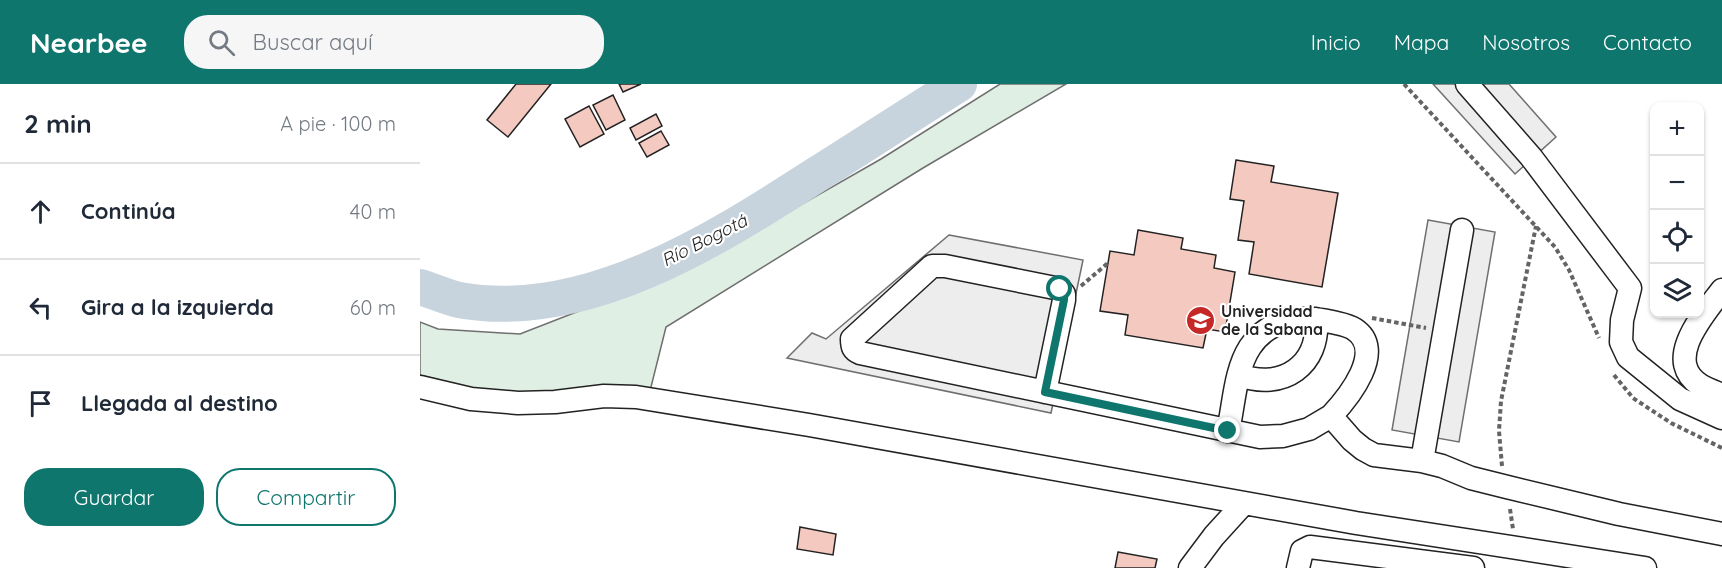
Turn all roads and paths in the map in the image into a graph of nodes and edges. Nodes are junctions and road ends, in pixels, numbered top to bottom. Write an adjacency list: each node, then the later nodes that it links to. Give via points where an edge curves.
1 (1404, 84): 3 (path)
2 (1467, 84): 16 (lane, via 1531,157 1630,288 1621,342 1628,357 1680,399)
3 (1536, 225): 9 (path, via 1569,270); 20 (path, via 1501,401 1501,461)
4 (1462, 230): 19 (lane)
5 (1108, 263): 7 (path)
6 (1722, 290): 14 (lane, via 1687,341 1685,354 1692,377)
7 (1064, 300): 13 (lane); 13 (lane, via 1060,289 938,265 927,269 852,339 852,346 860,353)
8 (1316, 318): 11 (lane, via 1299,318 1271,327 1250,347); 11 (lane, via 1315,344 1309,356 1290,374 1265,381); 15 (lane, via 1354,329 1366,345 1362,373)
9 (1603, 349)
10 (1610, 370): 18 (path, via 1633,398 1671,423)
11 (1239, 375): 17 (lane)
12 (420, 387): 21 (lane, via 471,399 518,403 636,397)
13 (1045, 392): 17 (lane)
14 (1722, 395)
15 (1331, 416): 17 (lane, via 1309,429 1283,436 1260,437); 19 (lane, via 1352,440 1374,455)
16 (1722, 418)
17 (1228, 431)
18 (1722, 448)
19 (1422, 461): 20 (lane)
20 (1507, 487): 22 (lane); 23 (path)
21 (1244, 503): 23 (lane); 25 (lane)
22 (1722, 534)
23 (1516, 549): 28 (lane)
24 (1356, 561): 26 (lane, via 1305,548); 27 (lane)
25 (1190, 568)
26 (1298, 568)
27 (1473, 568)
28 (1645, 568)

